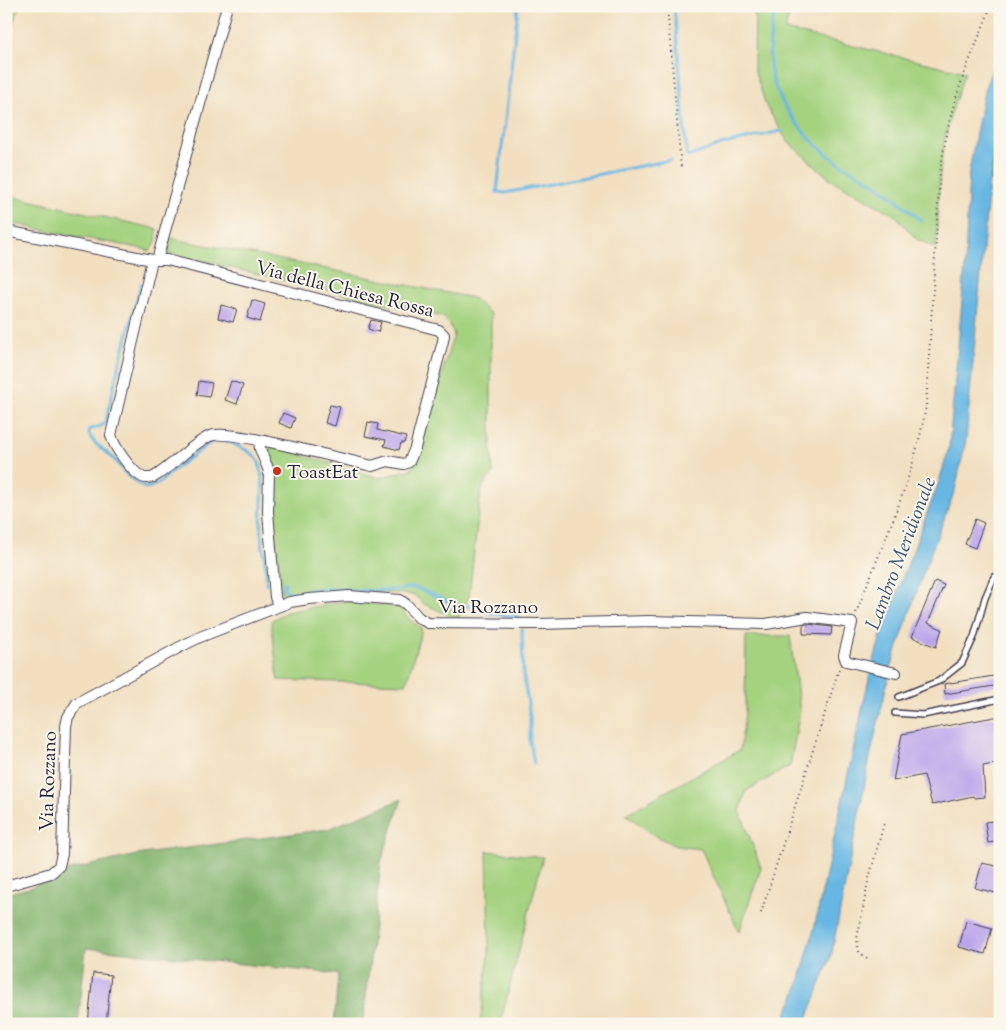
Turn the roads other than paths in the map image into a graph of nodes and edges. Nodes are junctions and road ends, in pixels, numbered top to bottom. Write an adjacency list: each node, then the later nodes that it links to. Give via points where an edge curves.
1 (227, 6): 3 (street, Via della Chiesa Rossa)
2 (6, 231): 3 (street, Via della Chiesa Rossa)
3 (154, 260): 4 (street, Via della Chiesa Rossa, via 112,430 115,446 134,470 142,477 150,478 210,436 219,434); 4 (street, Via della Chiesa Rossa, via 168,260 438,330 444,335 415,448 407,464 388,461 372,466)
4 (259, 440): 6 (street, via 269,471 268,512)
5 (1000, 578): 8 (lane, via 994,577 962,663 939,681)
6 (278, 606): 7 (street, Via Rozzano, via 309,599 349,596 400,600 428,623 539,624 649,620 766,624 806,617 852,623 844,655 849,663); 11 (street, Via Rozzano, via 186,644 77,703 66,726 60,863 51,873)
7 (896, 673)
8 (898, 697)
9 (1000, 699): 10 (lane, via 923,715)
10 (895, 714)
11 (6, 886)

